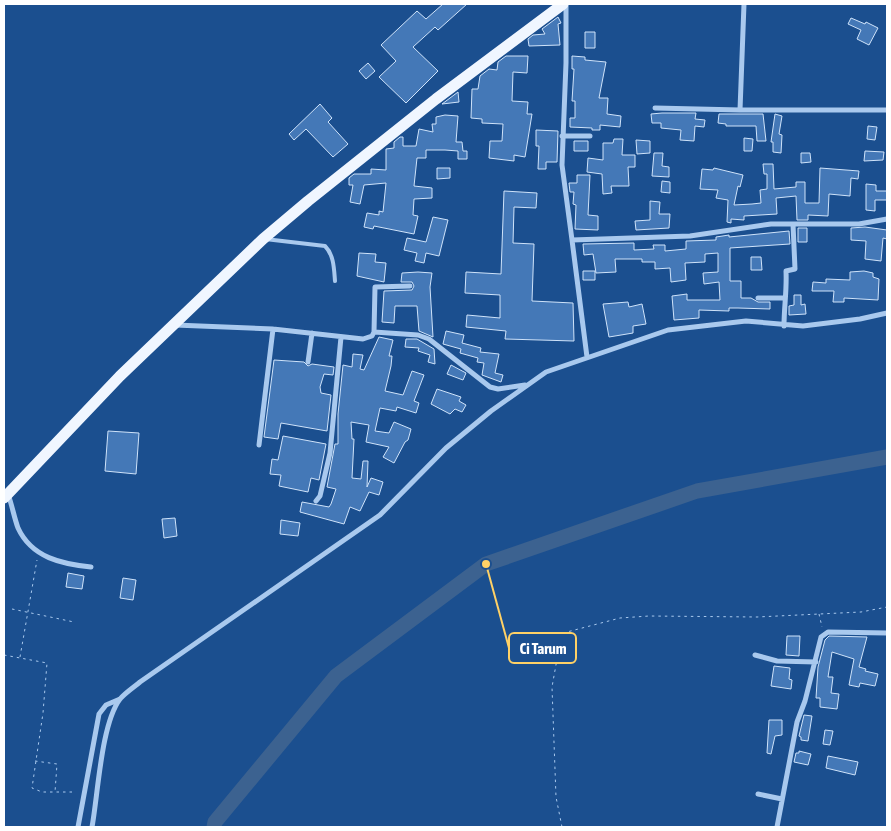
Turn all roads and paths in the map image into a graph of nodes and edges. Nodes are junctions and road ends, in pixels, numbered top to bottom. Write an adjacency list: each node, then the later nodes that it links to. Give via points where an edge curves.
1 (565, 4): 6 (street); 10 (main road, via 436,99)
2 (744, 4): 4 (street)
3 (655, 108): 4 (street)
4 (740, 110): 5 (street)
5 (887, 110)
6 (562, 136): 7 (street); 11 (street, via 562,165)
7 (590, 136)
8 (887, 219): 9 (street, via 859,224)
9 (793, 224): 11 (street, via 771,224 690,236); 15 (street, via 795,269 786,271)
10 (263, 239): 12 (lane, via 324,246 329,250); 17 (main road)
11 (572, 240): 23 (street)
12 (335, 281)
13 (410, 286): 20 (street, via 375,287)
14 (758, 298): 15 (street)
15 (783, 298): 18 (street)
16 (887, 313): 18 (street, via 822,324)
17 (174, 325): 19 (street); 27 (main road, via 72,424)
18 (784, 326): 23 (street, via 746,321 668,330)
19 (273, 329): 21 (street); 26 (street)
20 (374, 332): 22 (street, via 363,339); 25 (street, via 418,335 429,339 490,387 498,389)
21 (312, 333): 22 (street); 24 (street)
22 (341, 337): 28 (street, via 330,453)
23 (587, 357): 25 (street, via 546,372)
24 (308, 362)
25 (526, 384): 42 (street, via 446,448 380,514)
26 (258, 445)
27 (6, 496): 29 (street, via 19,530)
28 (316, 501)
29 (38, 552): 30 (street, via 67,564); 33 (path)
30 (91, 567)
31 (887, 608): 34 (path)
32 (12, 609): 33 (path)
33 (28, 613): 35 (path); 40 (path)
34 (819, 614): 36 (path); 50 (path, via 620,618 567,632 561,637 552,687 556,797)
35 (74, 622)
36 (824, 633): 37 (street); 41 (street)
37 (887, 633)
38 (4, 655): 40 (path)
39 (755, 656): 41 (street, via 777,661)
40 (20, 657): 43 (path, via 47,663)
41 (816, 662): 47 (street, via 790,753)
42 (120, 699): 45 (street, via 106,705 99,714); 49 (street, via 110,720)
43 (35, 761): 44 (path, via 57,764); 44 (path, via 32,789)
44 (55, 792): 45 (path)
45 (85, 793): 48 (street)
46 (758, 794): 47 (street)
47 (782, 799): 51 (street)
48 (78, 827)
49 (92, 827)
50 (562, 827)
51 (777, 827)

